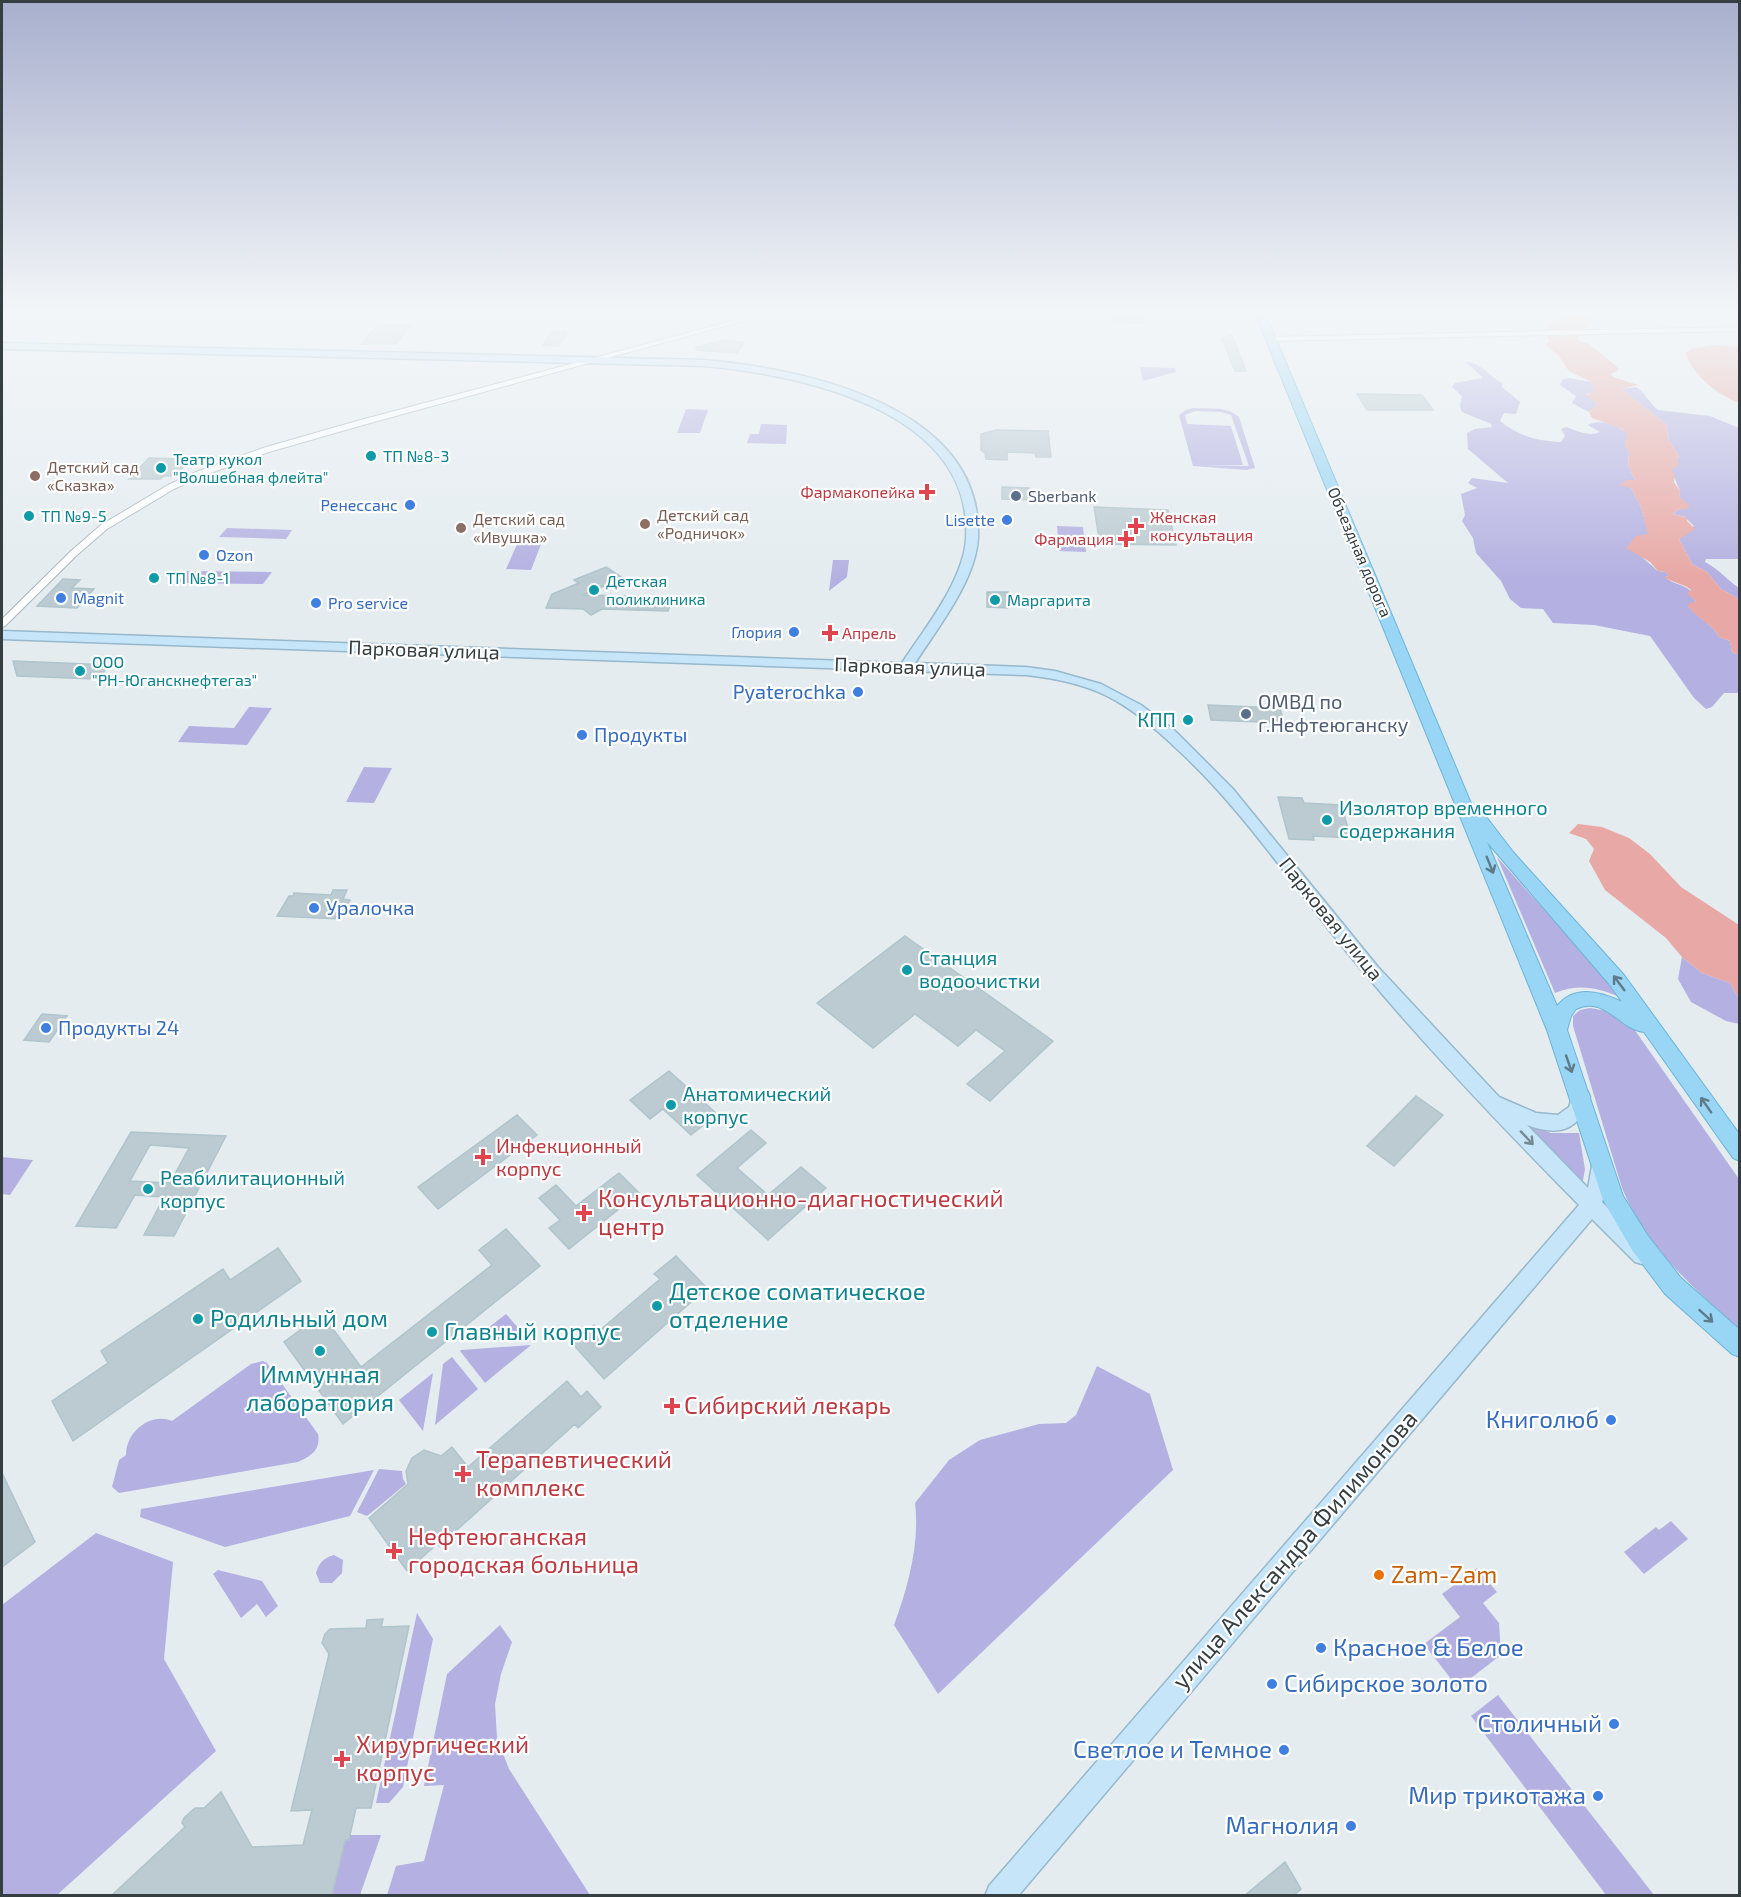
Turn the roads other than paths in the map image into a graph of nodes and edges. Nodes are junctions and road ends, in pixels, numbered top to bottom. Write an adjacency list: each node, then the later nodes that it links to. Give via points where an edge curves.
1 (441, 402): 4 (street, via 299,440 178,483 88,540)
2 (866, 402): 6 (main road, via 915,428 936,445 966,488 972,518 972,540 960,576)
3 (1297, 402): 7 (main road, Объездная дорога)
4 (2, 624)
5 (2, 635): 6 (main road, Парковая улица)
6 (906, 667): 10 (main road, Парковая улица, via 1026,671 1074,678 1112,693 1144,714 1219,784 1360,958)
7 (1460, 792): 8 (main road, one-way to 8); 9 (main road, one-way to 7, via 1617,980 1507,856)
8 (1557, 1030): 9 (main road, via 1565,1006 1584,999 1600,1000 1631,1015); 11 (main road, one-way to 11)
9 (1665, 1047): 12 (main road, one-way to 9)
10 (1487, 1096): 11 (main road, via 1523,1116 1548,1123 1571,1119 1579,1110); 14 (main road, Парковая улица, one-way to 14)
11 (1581, 1097): 13 (main road)
12 (1740, 1152)
13 (1600, 1163): 14 (main road, via 1600,1182); 15 (main road, via 1624,1219)
14 (1591, 1205): 15 (main road, Парковая улица); 17 (main road, улица Александра Филимонова)
15 (1674, 1286): 16 (main road, one-way to 16)
16 (1740, 1346)
17 (999, 1896)

